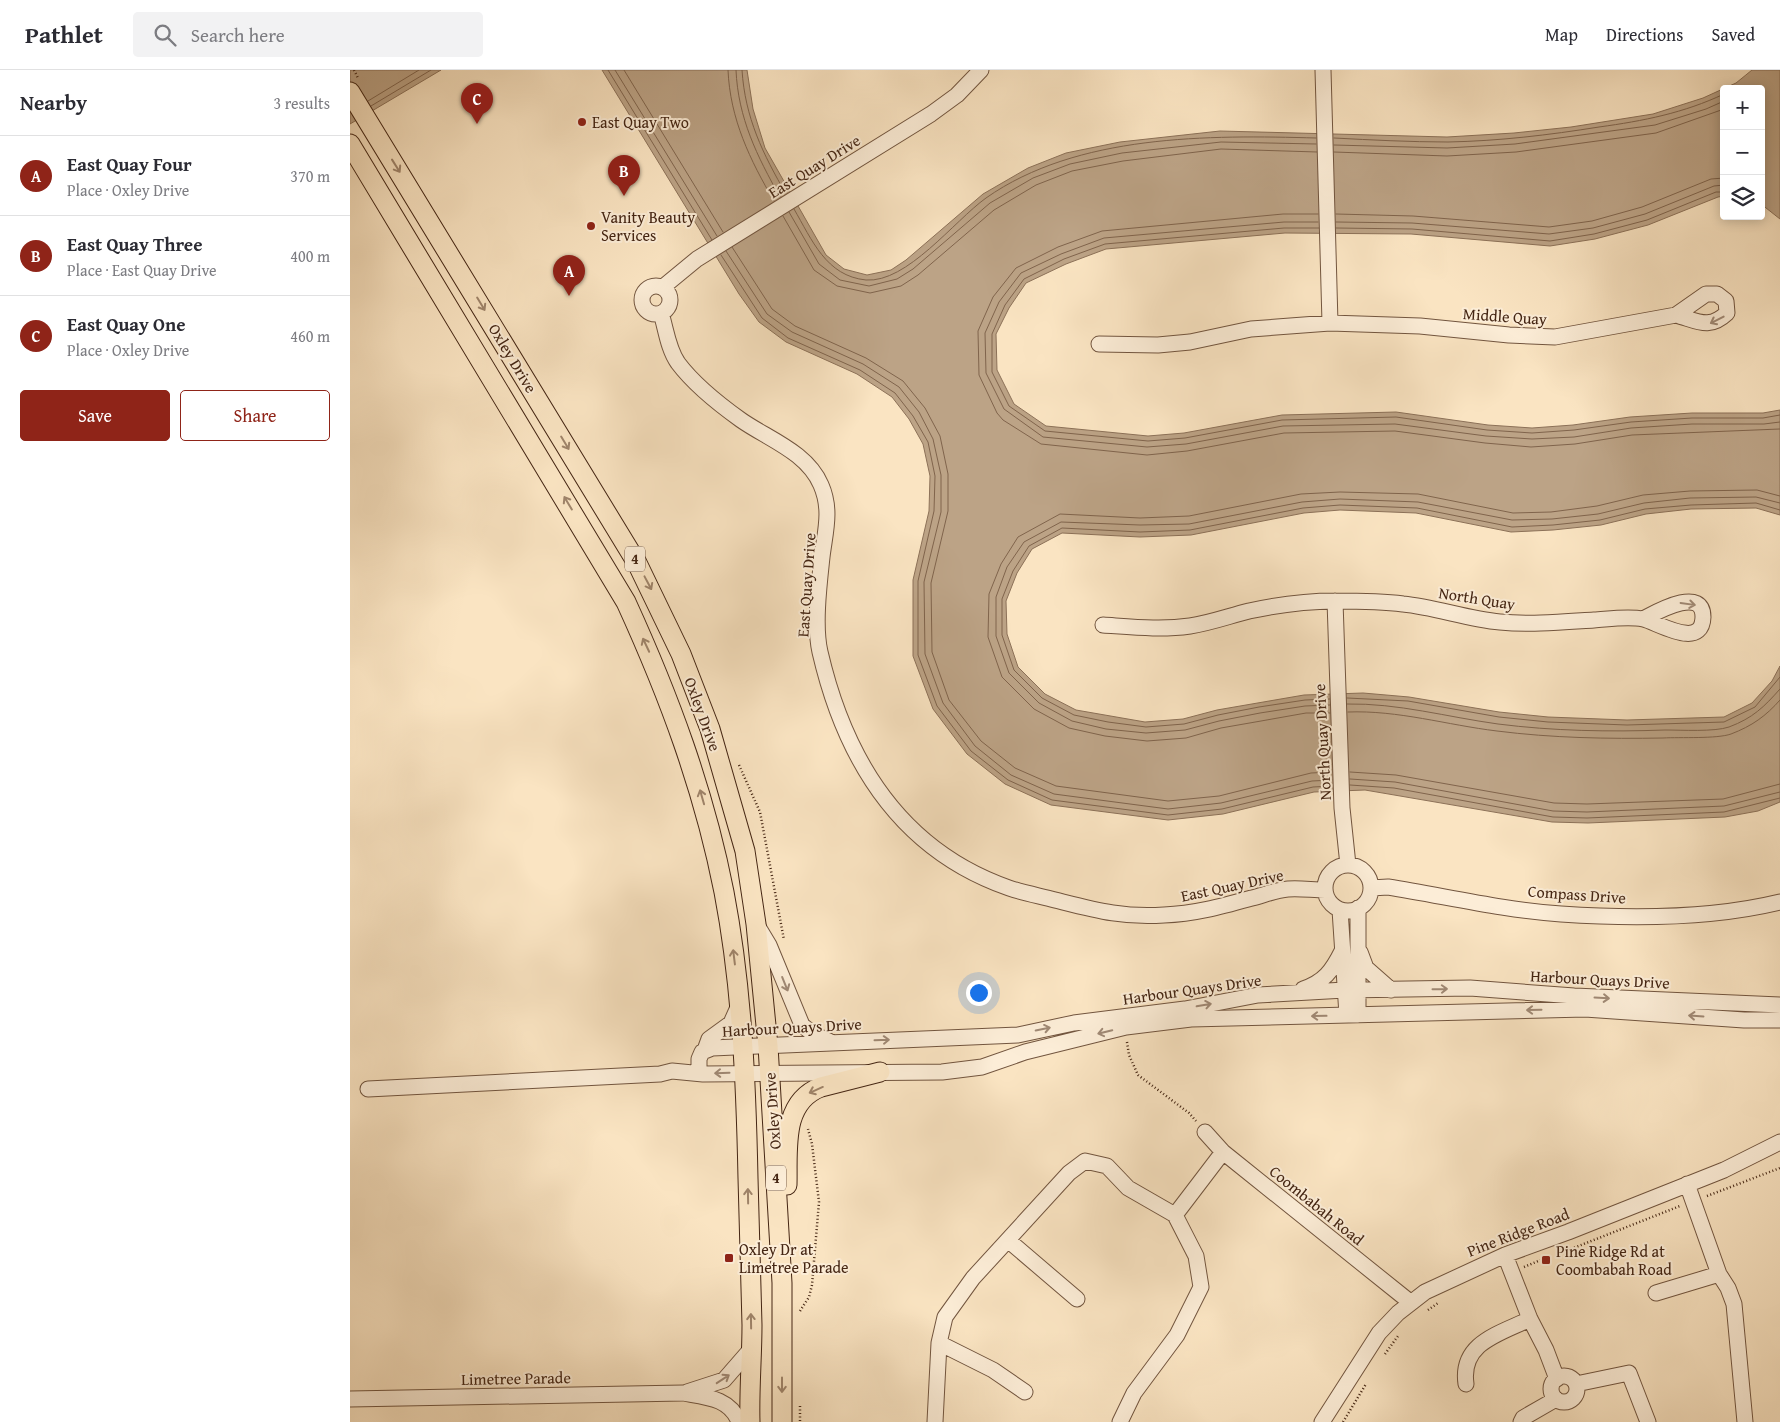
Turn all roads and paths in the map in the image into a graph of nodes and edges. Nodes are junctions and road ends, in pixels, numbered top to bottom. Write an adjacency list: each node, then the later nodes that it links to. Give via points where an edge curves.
1 (981, 70): 5 (street, East Quay Drive, via 957,95 932,114 697,259)
2 (1324, 70): 8 (street)
3 (350, 92): 19 (main road, Oxley Drive / 4, one-way to 19, via 623,539 657,601 695,687 719,756 748,866)
4 (350, 144): 25 (main road, Oxley Drive / 4, one-way to 4, via 724,894 711,830 691,761 655,665 609,570)
5 (663, 288): 6 (street, via 669,293 670,301 668,309); 6 (street, via 649,287 642,299 648,311)
6 (661, 313): 15 (street, East Quay Drive, via 678,363 717,402 796,455 815,473 822,487 829,516 818,605 819,648 833,704 857,757 880,794 917,835 959,865 1009,888 1116,915 1162,916 1199,912 1287,889)
7 (1676, 315): 8 (street, Middle Quay, via 1555,337 1420,326)
8 (1330, 323): 9 (street, Middle Quay, via 1251,329 1158,345)
9 (1099, 344)
10 (1335, 601): 11 (street, North Quay, via 1402,604 1498,622); 12 (street, North Quay, via 1302,602 1250,611 1192,626 1161,629); 13 (street, North Quay Drive, via 1342,808)
11 (1643, 619)
12 (1103, 625)
13 (1348, 864): 14 (street, via 1365,872); 15 (street, via 1328,875)
14 (1371, 888): 16 (street, Compass Drive, via 1388,887 1559,914 1621,916 1746,910); 17 (street, via 1367,900)
15 (1325, 890): 18 (street, via 1331,904)
16 (1780, 902)
17 (1358, 908): 18 (street); 20 (street)
18 (1340, 910): 21 (street)
19 (756, 924): 30 (street, one-way to 30, via 769,945 802,1025 813,1034); 31 (main road, Oxley Drive / 4)
20 (1358, 942): 22 (street); 23 (street, via 1366,968)
21 (1343, 949): 22 (street); 24 (street, via 1325,978)
22 (1351, 990): 23 (street, Harbour Quays Drive); 24 (street, Harbour Quays Drive); 27 (street)
23 (1391, 990): 26 (street, Harbour Quays Drive, one-way to 26, via 1470,988)
24 (1292, 993): 30 (street, Harbour Quays Drive, one-way to 24, via 1018,1035 1074,1023 1185,1009 1258,995)
25 (739, 1005): 32 (main road, Oxley Drive / 4); 33 (street, via 731,1023 709,1039)
26 (1780, 1005)
27 (1352, 1015): 28 (street, Harbour Quays Drive, one-way to 27, via 1585,1009); 36 (street, Harbour Quays Drive, one-way to 36, via 1190,1019 1135,1026 1025,1052 982,1067 942,1072)
28 (1780, 1020)
29 (1126, 1038): 39 (path, via 1138,1075 1189,1113)
30 (833, 1042): 31 (street, Harbour Quays Drive)
31 (768, 1046): 32 (street, Harbour Quays Drive); 35 (main road, Oxley Drive / 4)
32 (743, 1048): 33 (street, Harbour Quays Drive); 34 (main road, Oxley Drive / 4)
33 (706, 1050): 37 (street, Harbour Quays Drive, via 699,1059)
34 (746, 1072): 35 (street, Harbour Quays Drive); 37 (street, Harbour Quays Drive, one-way to 37); 61 (main road, Oxley Drive / 4, one-way to 34)
35 (769, 1072): 36 (street, Harbour Quays Drive); 52 (main road, Oxley Drive / 4)
36 (880, 1072): 52 (main road, one-way to 52, via 813,1090 794,1108 789,1127)
37 (699, 1073): 38 (street, via 672,1071)
38 (368, 1089)
39 (1205, 1132): 41 (street, Coombabah Road)
40 (1780, 1142): 43 (street, Pine Ridge Road, via 1738,1164)
41 (1223, 1152): 45 (street); 55 (street, Coombabah Road)
42 (1780, 1168): 44 (path)
43 (1687, 1184): 44 (street); 49 (street, Pine Ridge Road)
44 (1693, 1202): 47 (path, via 1571,1249); 51 (street)
45 (1175, 1215): 46 (street, via 1128,1188 1107,1166 1084,1161); 76 (street, via 1196,1256 1201,1287 1177,1335 1134,1393)
46 (1008, 1241): 54 (street); 60 (street, via 973,1278 945,1317)
47 (1560, 1250)
48 (1550, 1253): 50 (path, via 1543,1260)
49 (1505, 1254): 50 (street); 55 (street, Pine Ridge Road, via 1444,1282)
50 (1511, 1272): 58 (street)
51 (1719, 1274): 53 (street); 80 (street, via 1734,1304)
52 (782, 1284): 74 (main road, Oxley Drive / 4, one-way to 74)
53 (1656, 1293)
54 (1077, 1299)
55 (1410, 1302): 71 (street, Pine Ridge Road, via 1372,1342)
56 (1441, 1302): 57 (path)
57 (1424, 1312)
58 (1530, 1319): 64 (street); 65 (street, via 1472,1351 1464,1373)
59 (1401, 1332): 62 (path)
60 (939, 1343): 67 (street, via 993,1370); 75 (street)
61 (752, 1349): 68 (street, Limetree Parade, one-way to 61, via 724,1380); 73 (main road, Oxley Drive / 4)
62 (1379, 1361)
63 (1370, 1376): 77 (path)
64 (1557, 1379): 66 (street, via 1567,1377); 70 (street, via 1551,1388)
65 (1466, 1384)
66 (1576, 1384): 70 (street, via 1577,1392 1572,1399 1564,1402); 79 (street, via 1629,1373)
67 (1025, 1392)
68 (683, 1393): 69 (street, Limetree Parade); 72 (street, Limetree Parade, via 726,1404)
69 (350, 1399)
70 (1556, 1399): 78 (street)
71 (1326, 1420)
72 (740, 1422)
73 (750, 1422)
74 (782, 1422)
75 (935, 1422)
76 (1120, 1422)
77 (1343, 1422)
78 (1521, 1422)
79 (1648, 1422)
80 (1745, 1422)

